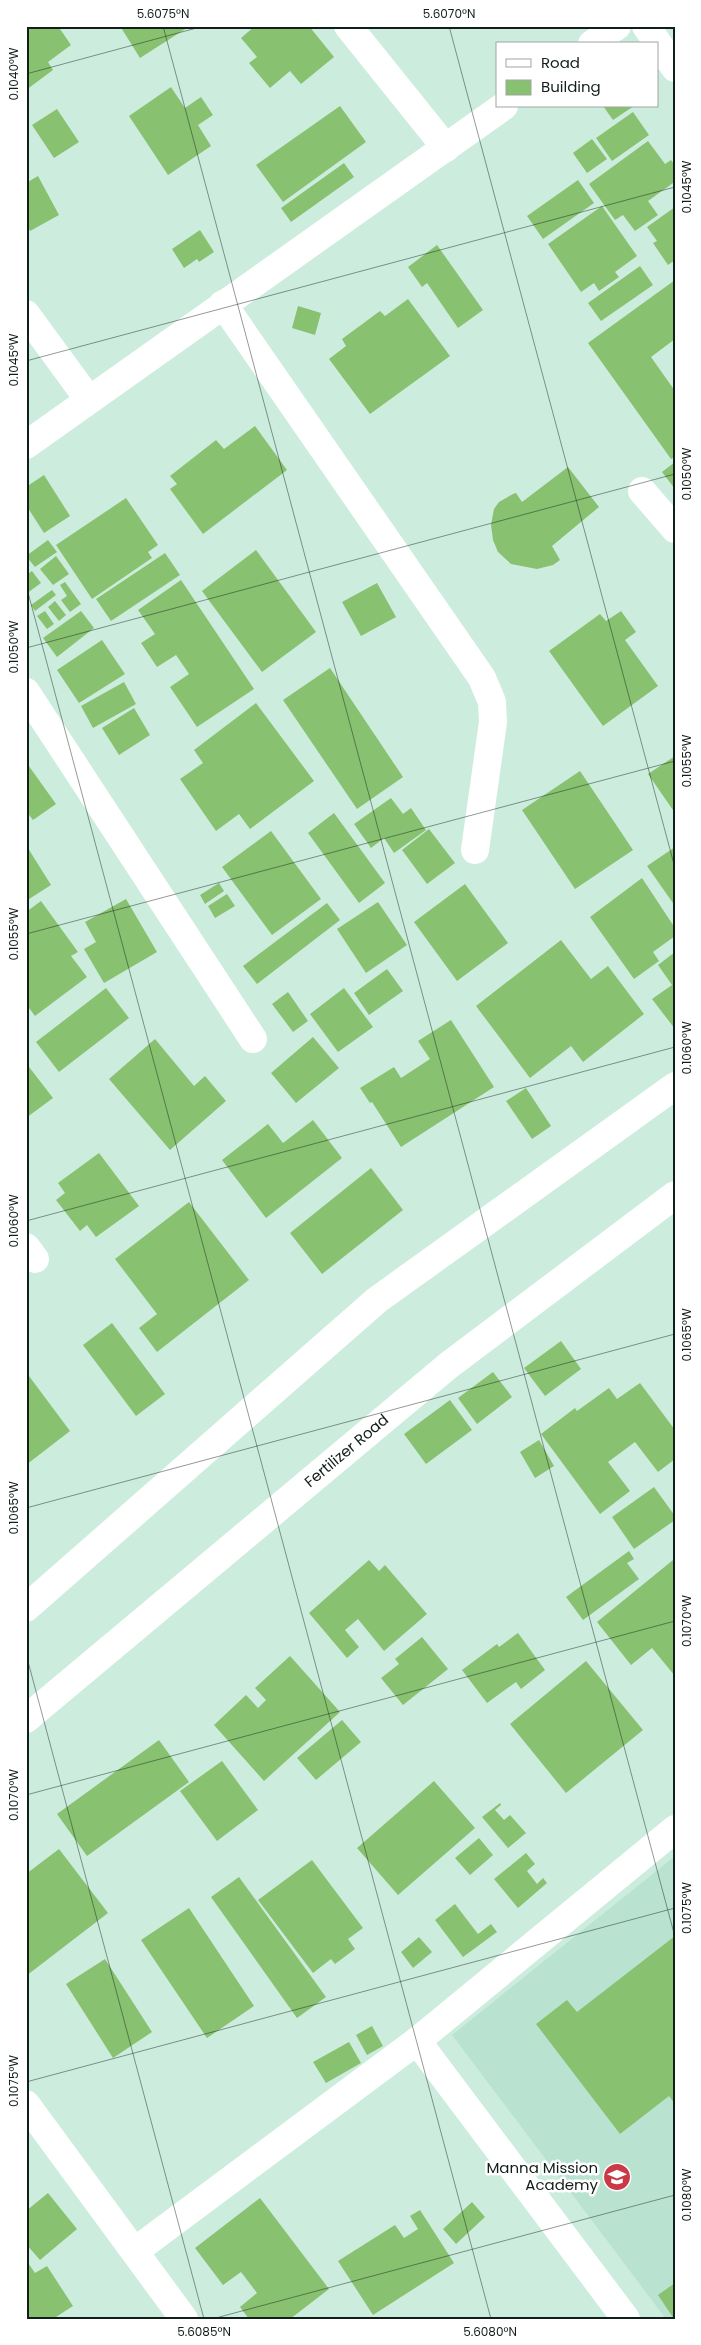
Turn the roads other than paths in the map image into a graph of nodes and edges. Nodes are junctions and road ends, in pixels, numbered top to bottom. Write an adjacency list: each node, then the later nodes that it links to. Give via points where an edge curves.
1 (348, 26): 9 (street)
2 (617, 26): 4 (street)
3 (646, 26): 5 (street)
4 (595, 42)
5 (657, 42)
6 (658, 43): 7 (street)
7 (675, 68)
8 (501, 108): 9 (street)
9 (446, 148): 10 (street)
10 (224, 304): 12 (street); 17 (street, via 482,678 492,702 493,722)
11 (26, 314): 12 (street)
12 (90, 400): 13 (street)
13 (26, 445)
14 (642, 491): 15 (street)
15 (675, 529)
16 (26, 692): 18 (street)
17 (475, 850)
18 (253, 1039)
19 (675, 1086): 21 (street, via 377,1300)
20 (675, 1195): 22 (street, Fertilizer Road, via 449,1365)
21 (26, 1608)
22 (26, 1719)
23 (675, 1829): 24 (street)
24 (417, 2041): 26 (street); 27 (street)
25 (26, 2104): 26 (street)
26 (135, 2251): 28 (street)
27 (613, 2314)
28 (184, 2319)

